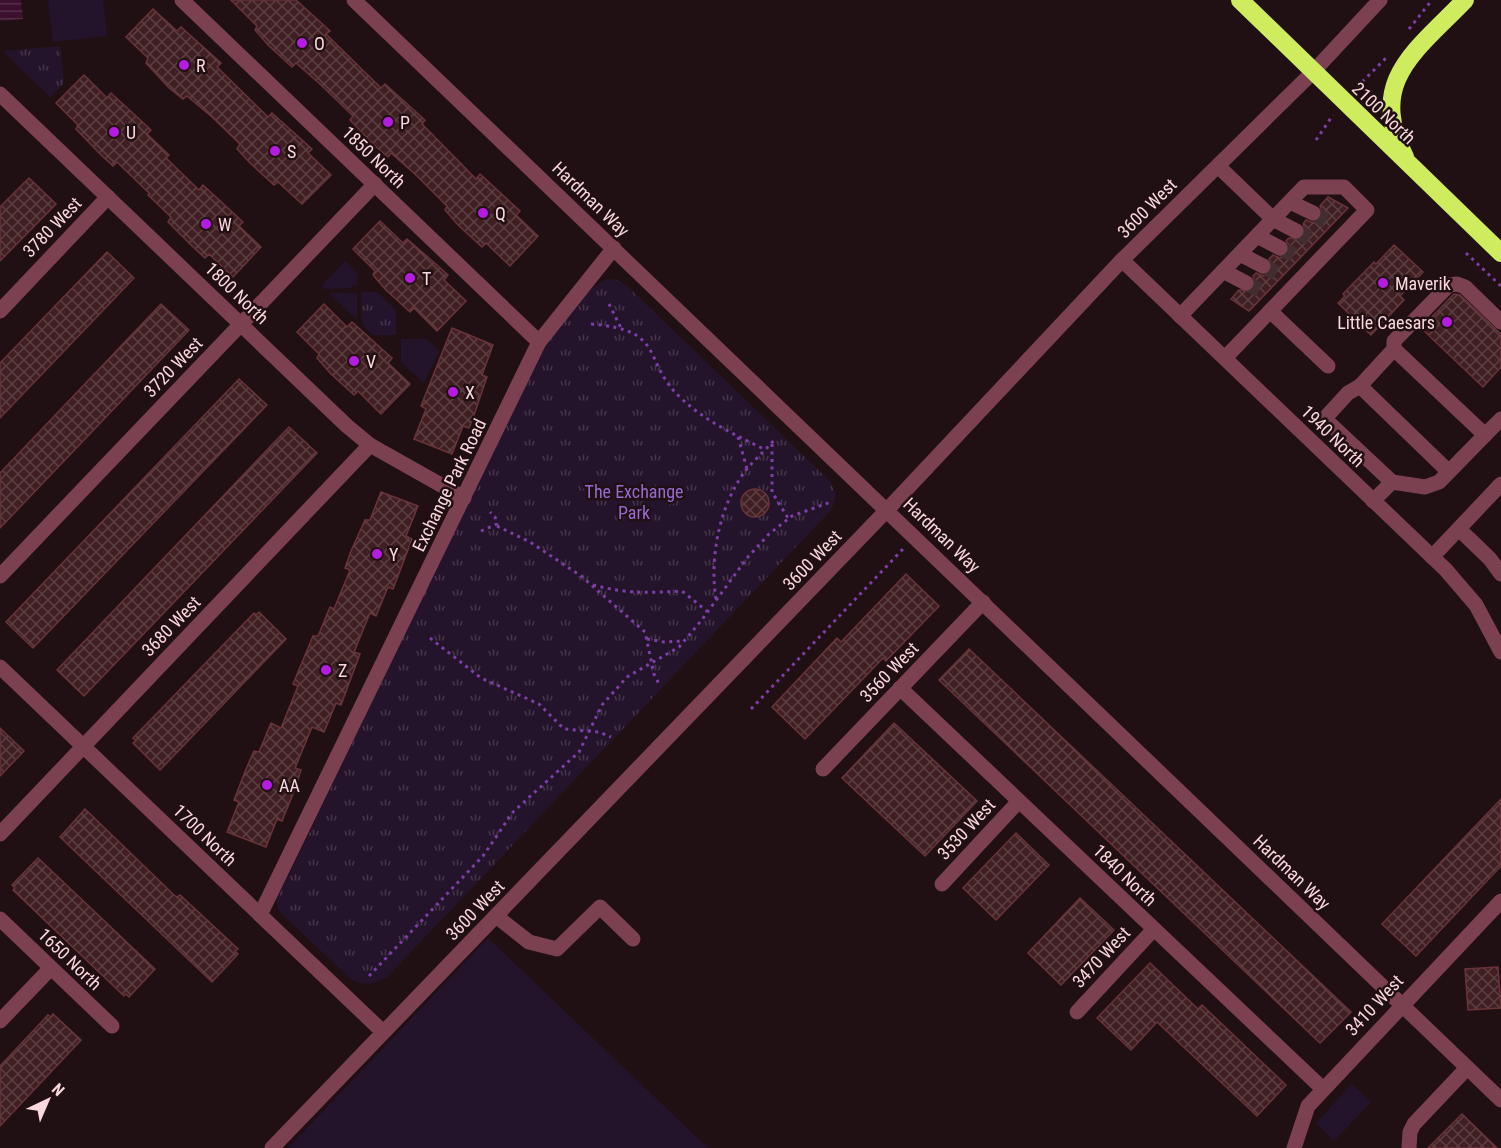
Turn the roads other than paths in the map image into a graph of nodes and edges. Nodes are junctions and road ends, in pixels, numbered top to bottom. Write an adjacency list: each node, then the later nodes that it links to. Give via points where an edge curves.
1 (182, 0): 10 (street, 1850 North)
2 (354, 0): 20 (street, Hardman Way)
3 (1240, 0): 6 (highway, 2100 North)
4 (1380, 0): 6 (street, 3600 West)
5 (1465, 0): 9 (highway, via 1407,63 1393,87 1390,101 1394,129)
6 (1312, 73): 8 (street, 3600 West); 9 (highway, 2100 North)
7 (0, 94): 11 (street, 1800 North)
8 (1218, 166): 14 (street); 26 (street, 3600 West)
9 (1412, 168): 23 (highway, 2100 North)
10 (375, 184): 37 (street, 3720 West); 38 (street, 1850 North)
11 (108, 197): 34 (street, 3780 West); 37 (street, 1800 North)
12 (1290, 202): 13 (street); 14 (street); 17 (street, via 1304,187 1344,187 1368,210)
13 (1313, 213)
14 (1273, 219): 16 (street); 18 (street)
15 (1332, 224): 17 (street)
16 (1296, 231)
17 (1347, 231): 22 (street)
18 (1257, 236): 21 (street); 24 (street)
19 (1316, 241): 22 (street)
20 (614, 248): 38 (street, Exchange Park Road); 51 (street, Hardman Way)
21 (1280, 248)
22 (1330, 249): 28 (street)
23 (1501, 253)
24 (1240, 254): 27 (street); 29 (street)
25 (1300, 258): 28 (street)
26 (1122, 260): 35 (street, 1940 North); 51 (street, 3600 West)
27 (1263, 266)
28 (1314, 266): 32 (street)
29 (1223, 271): 31 (street); 35 (street)
30 (1282, 276): 32 (street)
31 (1246, 283)
32 (1296, 284): 33 (street)
33 (1272, 302): 40 (street); 41 (street)
34 (0, 311)
35 (1180, 316): 40 (street, 1940 North)
36 (1501, 322): 39 (street, via 1465,287 1449,285 1394,341)
37 (241, 324): 45 (street, 1800 North); 55 (street, 3720 West)
38 (539, 342): 49 (street, Exchange Park Road)
39 (1394, 350): 42 (street); 44 (street)
40 (1225, 358): 50 (street, 1940 North)
41 (1328, 366)
42 (1360, 386): 46 (street); 47 (street, via 1327,416 1328,422)
43 (1501, 419): 44 (street)
44 (1485, 435): 46 (street)
45 (370, 445): 49 (street, 1800 North); 60 (street, 3680 West)
46 (1449, 472): 47 (street, via 1439,482 1425,487)
47 (1392, 482): 50 (street)
48 (1501, 484): 52 (street)
49 (464, 498): 66 (street, Exchange Park Road)
50 (1373, 501): 53 (street, 1940 North)
51 (887, 510): 56 (street, Hardman Way); 67 (street, 3600 West)
52 (1459, 529): 53 (street); 54 (street)
53 (1432, 557): 57 (street, 1940 North, via 1476,605)
54 (1501, 575)
55 (0, 576)
56 (983, 602): 59 (street, 3560 West); 72 (street, Hardman Way)
57 (1501, 652)
58 (0, 667): 60 (street, 1700 North)
59 (900, 688): 61 (street, 3560 West); 62 (street, 1840 North)
60 (83, 746): 63 (street, 3680 West); 66 (street, 1700 North)
61 (823, 769)
62 (1019, 801): 64 (street, 3530 West); 69 (street, 1840 North)
63 (0, 834)
64 (942, 884)
65 (1501, 901): 72 (street, 3410 West)
66 (261, 915): 76 (street, 1700 North)
67 (496, 916): 70 (street, via 529,942 557,949 600,907); 76 (street, 3600 West)
68 (0, 919): 71 (street, 1650 North)
69 (1154, 929): 73 (street, 3470 West); 78 (street, 1840 North)
70 (633, 939)
71 (51, 968): 74 (street); 75 (street, 1650 North)
72 (1401, 1005): 77 (street, Hardman Way); 78 (street, 3410 West)
73 (1077, 1012)
74 (0, 1021)
75 (112, 1026)
76 (384, 1032): 80 (street, 3600 West)
77 (1467, 1068): 79 (street, Hardman Way); 82 (street, via 1414,1124)
78 (1323, 1089): 81 (street, 3410 West, via 1308,1106)
79 (1501, 1101)
80 (272, 1148)
81 (1294, 1148)
82 (1409, 1148)

